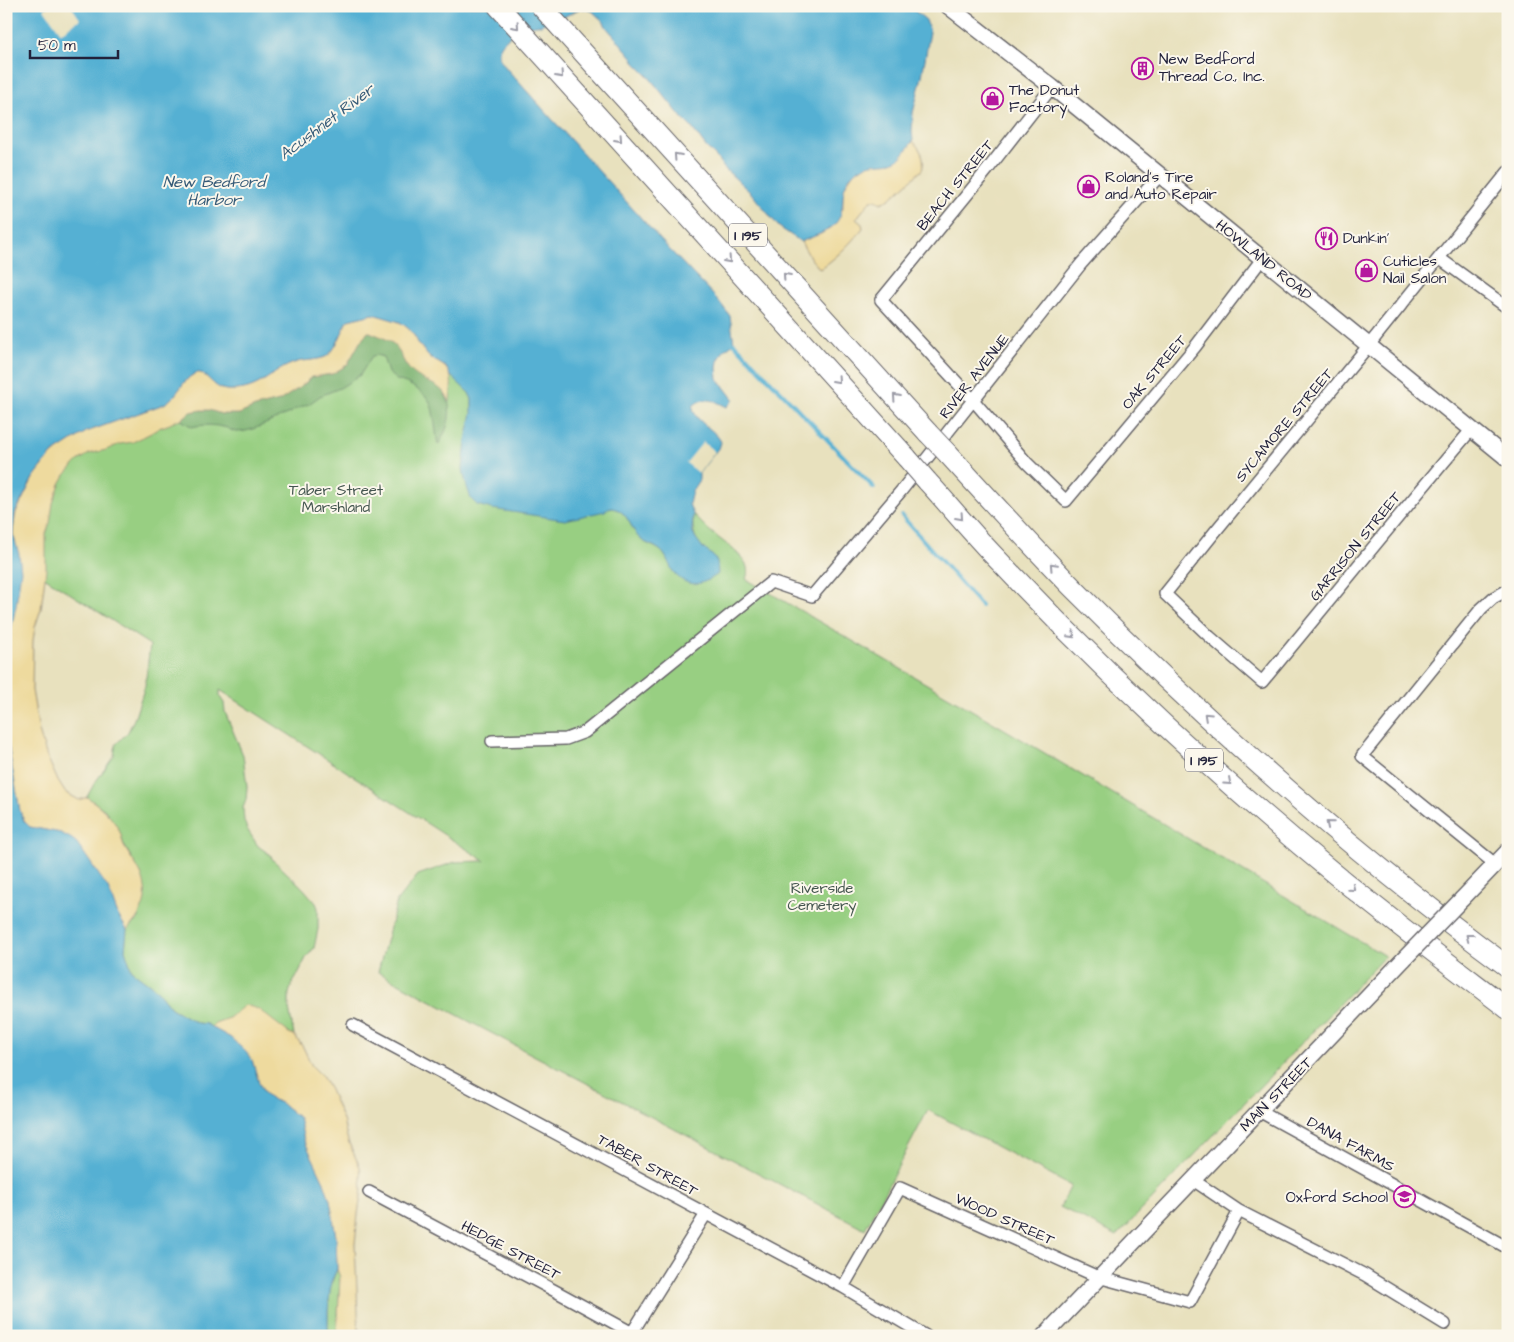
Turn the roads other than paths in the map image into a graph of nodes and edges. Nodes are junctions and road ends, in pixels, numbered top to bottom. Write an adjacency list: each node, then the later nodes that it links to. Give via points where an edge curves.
1 (498, 6): 19 (highway, I 195, one-way to 19, bridge, via 1000,562 1054,617 1203,759 1330,870)
2 (541, 6): 18 (highway, I 195, one-way to 2, bridge, via 1324,819 1229,736 1071,586)
3 (948, 6): 4 (main road, HOWLAND ROAD)
4 (1052, 87): 6 (main road, HOWLAND ROAD); 11 (street, BEACH STREET, via 881,300)
5 (1507, 173): 7 (street, SYCAMORE STREET)
6 (1160, 175): 8 (main road, HOWLAND ROAD); 11 (street, RIVER AVENUE, via 1081,264)
7 (1439, 258): 9 (street); 10 (street, SYCAMORE STREET)
8 (1262, 259): 10 (main road, HOWLAND ROAD); 11 (street, OAK STREET, via 1195,347 1066,502 1027,463)
9 (1508, 308)
10 (1369, 345): 12 (main road, HOWLAND ROAD); 15 (street, SYCAMORE STREET, via 1165,594)
11 (974, 401): 16 (street, RIVER AVENUE, via 812,596 771,582 586,732 566,739)
12 (1472, 429): 13 (main road, HOWLAND ROAD); 15 (street, GARRISON STREET)
13 (1508, 459)
14 (1508, 590): 17 (street, via 1482,609 1362,756)
15 (1262, 682)
16 (492, 742)
17 (1504, 856): 21 (main road, MAIN STREET, bridge)
18 (1508, 966)
19 (1508, 1008)
20 (353, 1025): 25 (street, TABER STREET)
21 (1259, 1111): 22 (main road, MAIN STREET); 26 (street, DANA FARMS)
22 (1193, 1180): 24 (street); 27 (main road, MAIN STREET)
23 (369, 1192): 30 (street, HEDGE STREET)
24 (1239, 1211): 27 (street, WOOD STREET, via 1190,1302); 29 (street, via 1365,1275)
25 (706, 1214): 28 (street, TABER STREET); 30 (street)
26 (1508, 1248)
27 (1098, 1277): 28 (street, WOOD STREET, via 900,1188); 32 (main road, MAIN STREET)
28 (843, 1287): 31 (street, TABER STREET)
29 (1445, 1324)
30 (633, 1335)
31 (926, 1336)
32 (1044, 1336)

